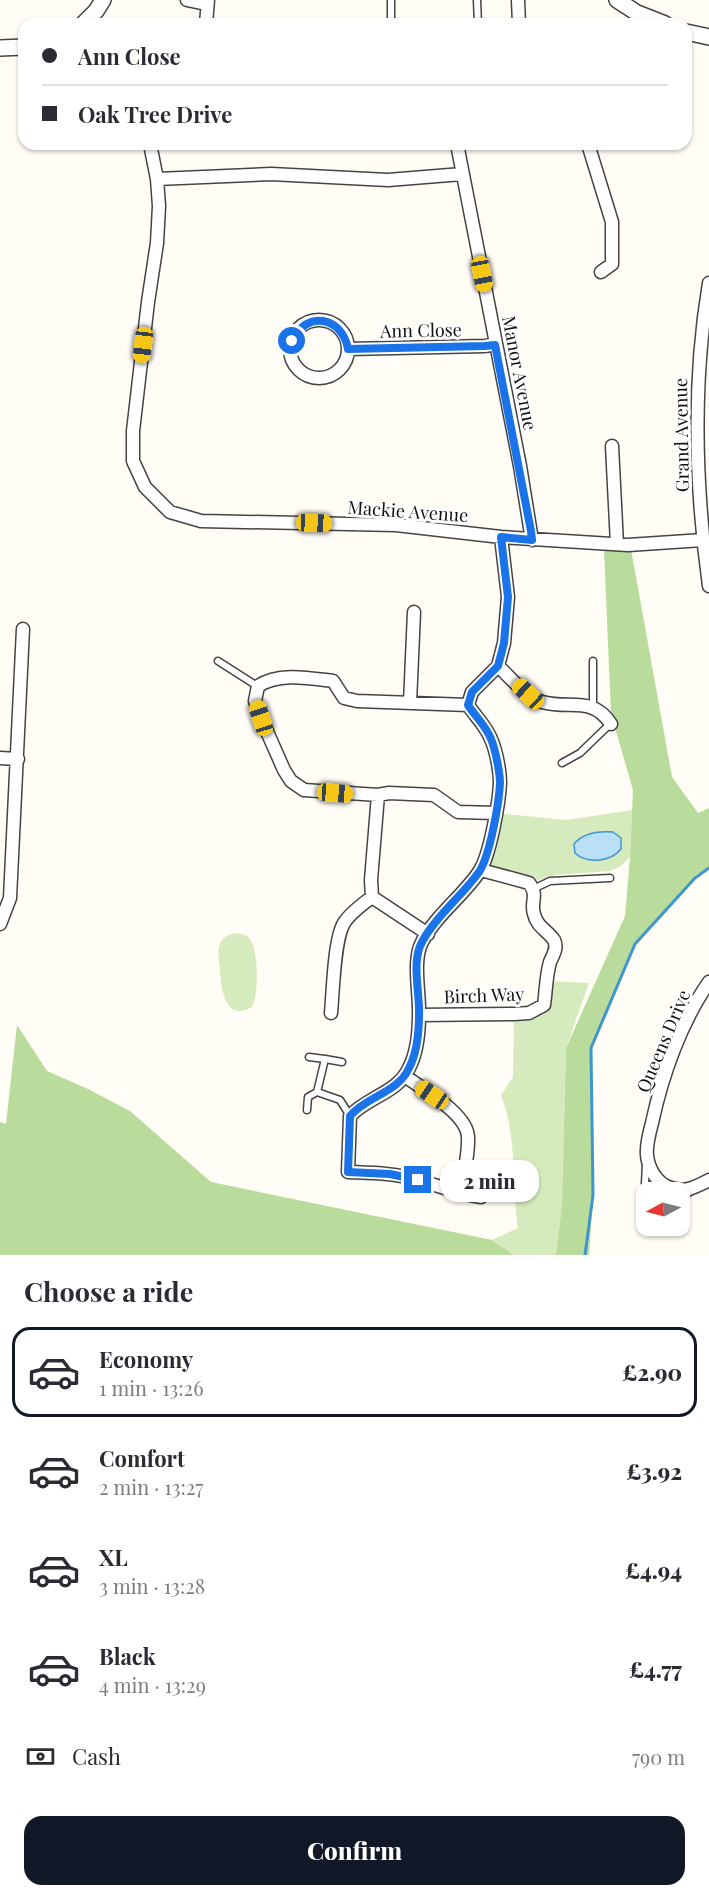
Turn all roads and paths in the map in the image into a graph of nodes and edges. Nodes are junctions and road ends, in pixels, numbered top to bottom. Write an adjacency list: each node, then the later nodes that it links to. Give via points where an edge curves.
1 (103, 0): 8 (street)
2 (188, 0): 7 (street)
3 (391, 0): 10 (lane)
4 (477, 0): 11 (lane)
5 (518, 0): 12 (street)
6 (616, 0): 13 (street)
7 (207, 2): 9 (street)
8 (89, 18)
9 (206, 18)
10 (391, 18)
11 (478, 18)
12 (519, 18)
13 (650, 18)
14 (692, 33): 15 (street)
15 (709, 37)
16 (18, 46): 17 (street)
17 (0, 48)
18 (151, 150): 22 (street, Mackie Avenue)
19 (458, 150): 21 (street, Manor Avenue)
20 (590, 150): 23 (street, via 612,222 612,264)
21 (462, 174): 22 (street, via 388,180 271,174); 25 (street, Manor Avenue)
22 (157, 179): 28 (street, Mackie Avenue, via 157,243 133,431 134,460 145,487 170,512 201,521 396,525)
23 (601, 272)
24 (709, 283): 30 (street, Grand Avenue, via 699,361 697,425)
25 (495, 345): 26 (street, Ann Close); 29 (street, Manor Avenue)
26 (348, 349): 26 (street, via 342,368 325,378 315,378 298,369 290,351 295,333 310,322 319,321 336,326)
27 (612, 446): 31 (street)
28 (501, 537): 29 (street, Mackie Avenue); 37 (street, via 508,597)
29 (532, 540): 31 (street, Mackie Avenue)
30 (703, 540): 31 (street, Mackie Avenue); 32 (street, Grand Avenue)
31 (617, 544)
32 (709, 586)
33 (414, 612): 39 (street)
34 (23, 629): 44 (street)
35 (218, 661): 38 (lane)
36 (593, 662): 41 (lane)
37 (498, 666): 40 (street, via 472,692); 41 (street, via 540,702)
38 (258, 686): 39 (street, via 276,678 308,678 333,681 344,698); 46 (street, via 255,701 291,781 304,790)
39 (410, 703): 40 (street)
40 (468, 705): 47 (street, via 492,740 500,782)
41 (593, 707): 42 (street, via 604,713)
42 (611, 724): 45 (lane, via 580,753)
43 (0, 758): 44 (street)
44 (18, 759): 52 (street, via 10,898)
45 (562, 763)
46 (378, 795): 47 (street, via 434,795 458,812); 51 (street)
47 (496, 813): 48 (street)
48 (481, 870): 50 (street, via 529,883); 53 (street)
49 (610, 878): 50 (lane, via 550,881)
50 (533, 889): 56 (street, Birch Way, via 536,922 556,945 548,969 544,1005 514,1014)
51 (372, 897): 53 (street); 55 (street, via 348,918 340,932)
52 (1, 918)
53 (428, 934): 56 (street, via 418,951)
54 (709, 982): 64 (street, Queens Drive, via 695,1002 660,1086)
55 (331, 1013)
56 (419, 1015): 60 (street, via 414,1055)
57 (309, 1057): 58 (lane)
58 (325, 1059): 59 (lane); 61 (lane)
59 (342, 1062)
60 (405, 1076): 63 (street); 69 (street, via 461,1119 468,1135)
61 (316, 1092): 62 (lane, via 308,1097); 63 (lane, via 340,1101)
62 (308, 1110)
63 (350, 1116): 69 (street, via 348,1172 390,1174)
64 (647, 1156): 66 (lane); 67 (street, via 651,1171 661,1183 681,1191)
65 (709, 1180): 67 (street)
66 (646, 1182)
67 (694, 1187): 68 (lane)
68 (690, 1191)
69 (461, 1194): 70 (street)
70 (482, 1197)

